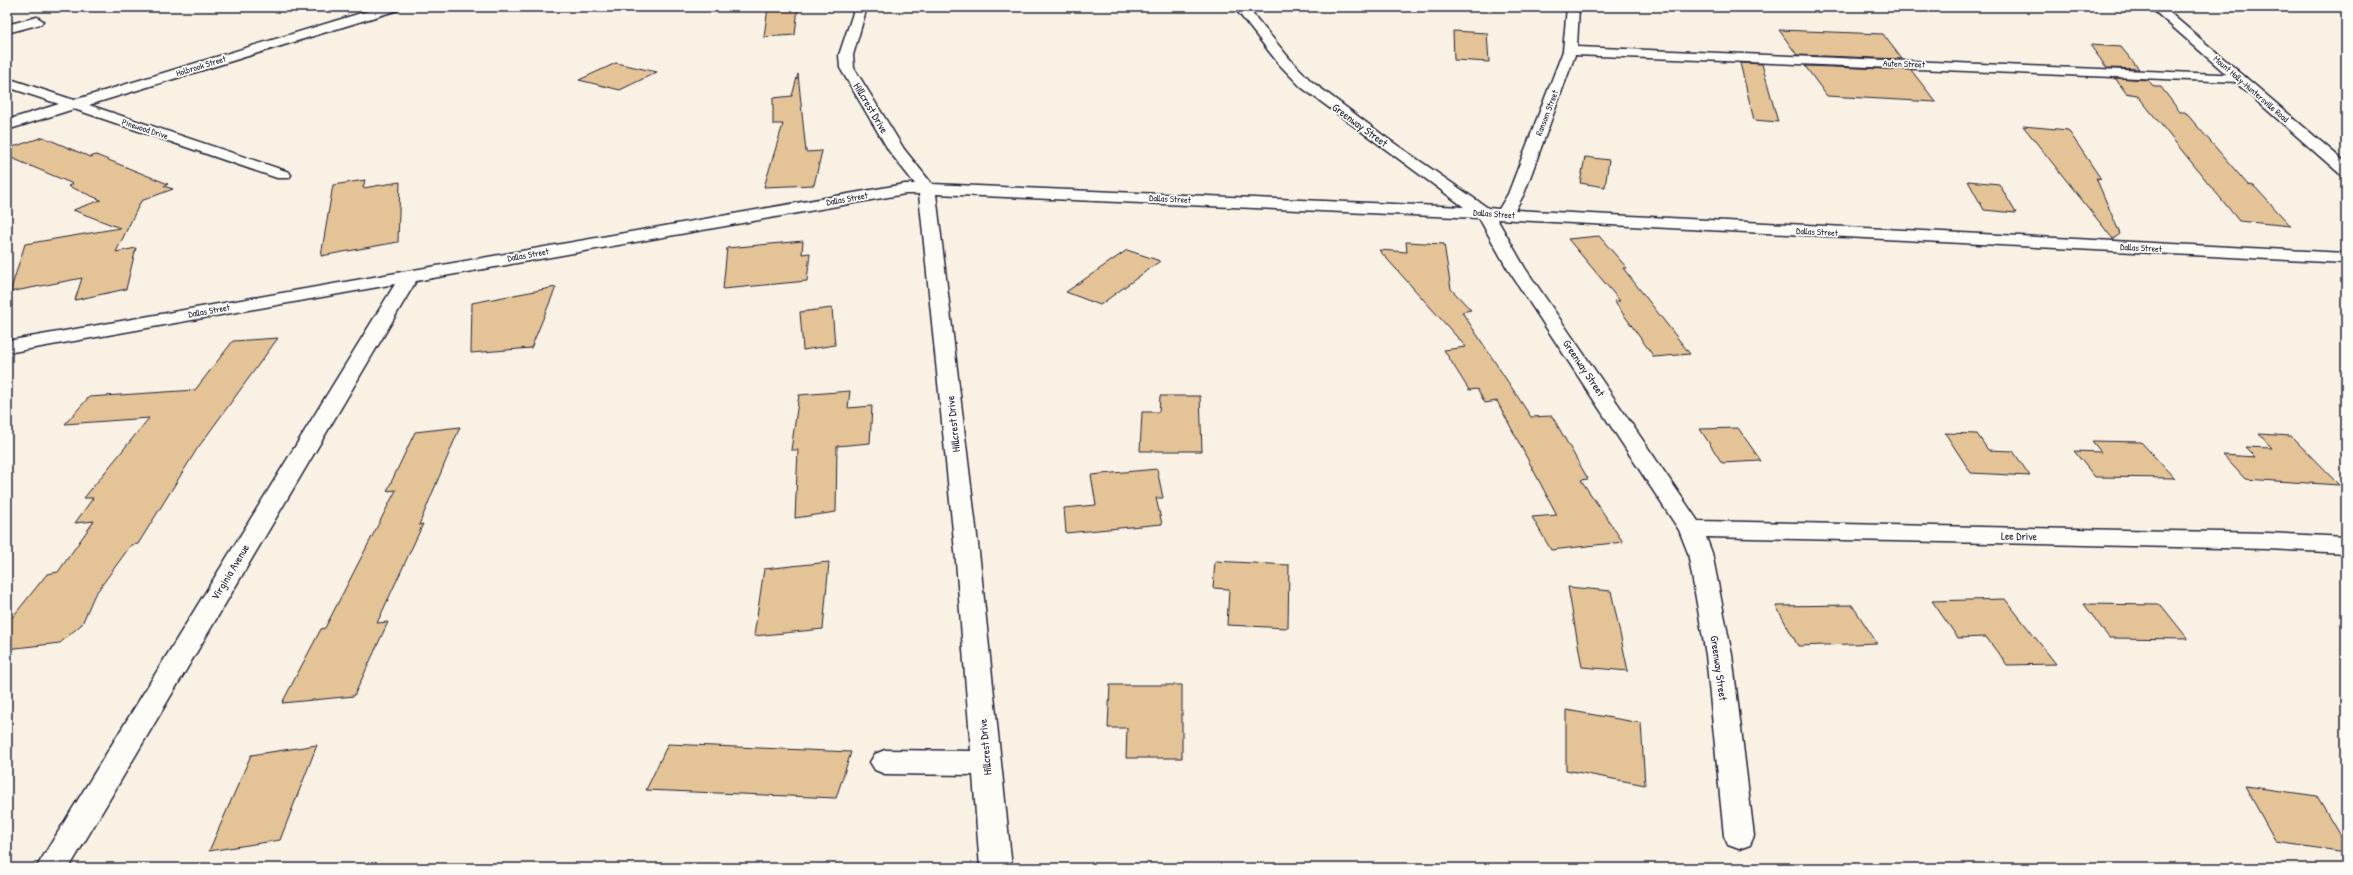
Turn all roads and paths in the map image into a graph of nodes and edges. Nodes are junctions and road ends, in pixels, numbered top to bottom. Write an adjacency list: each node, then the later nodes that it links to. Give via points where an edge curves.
1 (394, 7): 11 (street, Holbrook Street)
2 (861, 7): 15 (street, Hillcrest Drive, via 846,55 847,68 893,144)
3 (1240, 7): 16 (street, Greenway Street, via 1284,61 1312,89 1383,142)
4 (1573, 7): 8 (street, Ransom Street)
5 (2156, 7): 9 (street, Mount Holly-Huntersville Road)
6 (37, 21): 7 (street)
7 (7, 29)
8 (1570, 51): 9 (street, Auten Street); 16 (street, Ransom Street, via 1516,194)
9 (2238, 78): 13 (street, Mount Holly-Huntersville Road)
10 (7, 82): 11 (street, Pinewood Drive)
11 (73, 105): 12 (street, Holbrook Street); 14 (street, Pinewood Drive)
12 (7, 125)
13 (2346, 171)
14 (283, 175)
15 (927, 189): 16 (street, Dallas Street); 18 (street, Dallas Street, via 905,189 862,196); 23 (street, Hillcrest Drive, via 968,561)
16 (1494, 214): 17 (street, Dallas Street); 20 (street, Greenway Street, via 1516,268)
17 (2346, 258)
18 (409, 277): 19 (street, Dallas Street); 25 (street, Virginia Avenue)
19 (7, 347)
20 (1691, 529): 21 (street, Lee Drive, via 2267,541); 24 (street, Greenway Street, via 1700,554 1718,655)
21 (2346, 545)
22 (885, 762): 23 (street)
23 (987, 764): 26 (street, Hillcrest Drive)
24 (1739, 836)
25 (52, 868)
26 (996, 868)

